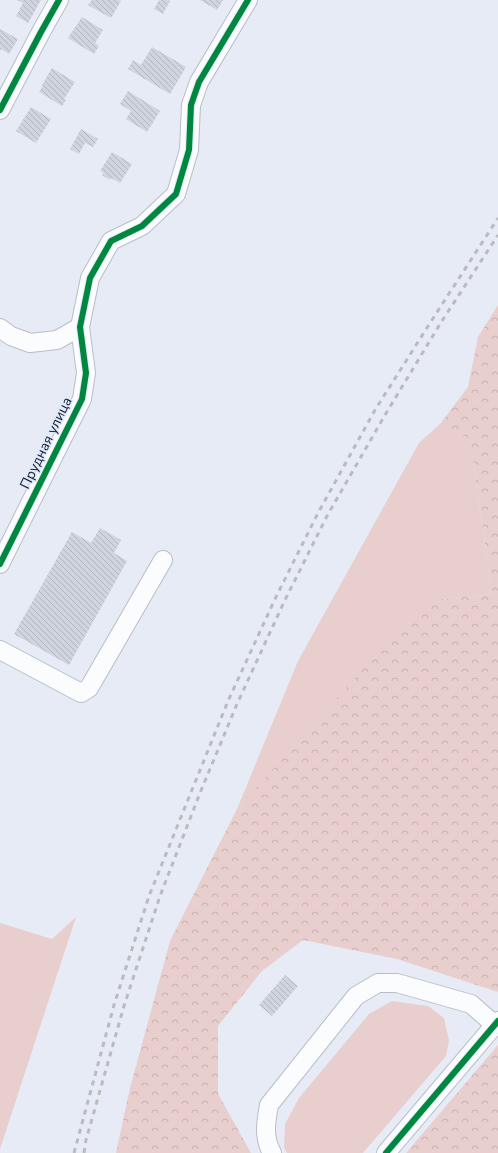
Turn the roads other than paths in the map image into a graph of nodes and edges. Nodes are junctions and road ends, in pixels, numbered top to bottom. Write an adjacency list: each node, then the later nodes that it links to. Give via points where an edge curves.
1 (60, 0): 3 (street)
2 (248, 0): 4 (street, Прудная улица, via 200,82 191,105 189,150 176,194 142,226 111,241 90,278)
3 (0, 110)
4 (80, 327): 5 (street, via 57,340 30,343 11,336); 7 (street, Прудная улица, via 86,373 82,399)
5 (0, 328)
6 (163, 560): 8 (street, via 89,688 81,693)
7 (0, 564)
8 (0, 650)
9 (496, 1023): 10 (street, via 471,1004 397,983 378,984 356,996 269,1105 266,1124 267,1145); 11 (street)
10 (272, 1153)
11 (386, 1153)

